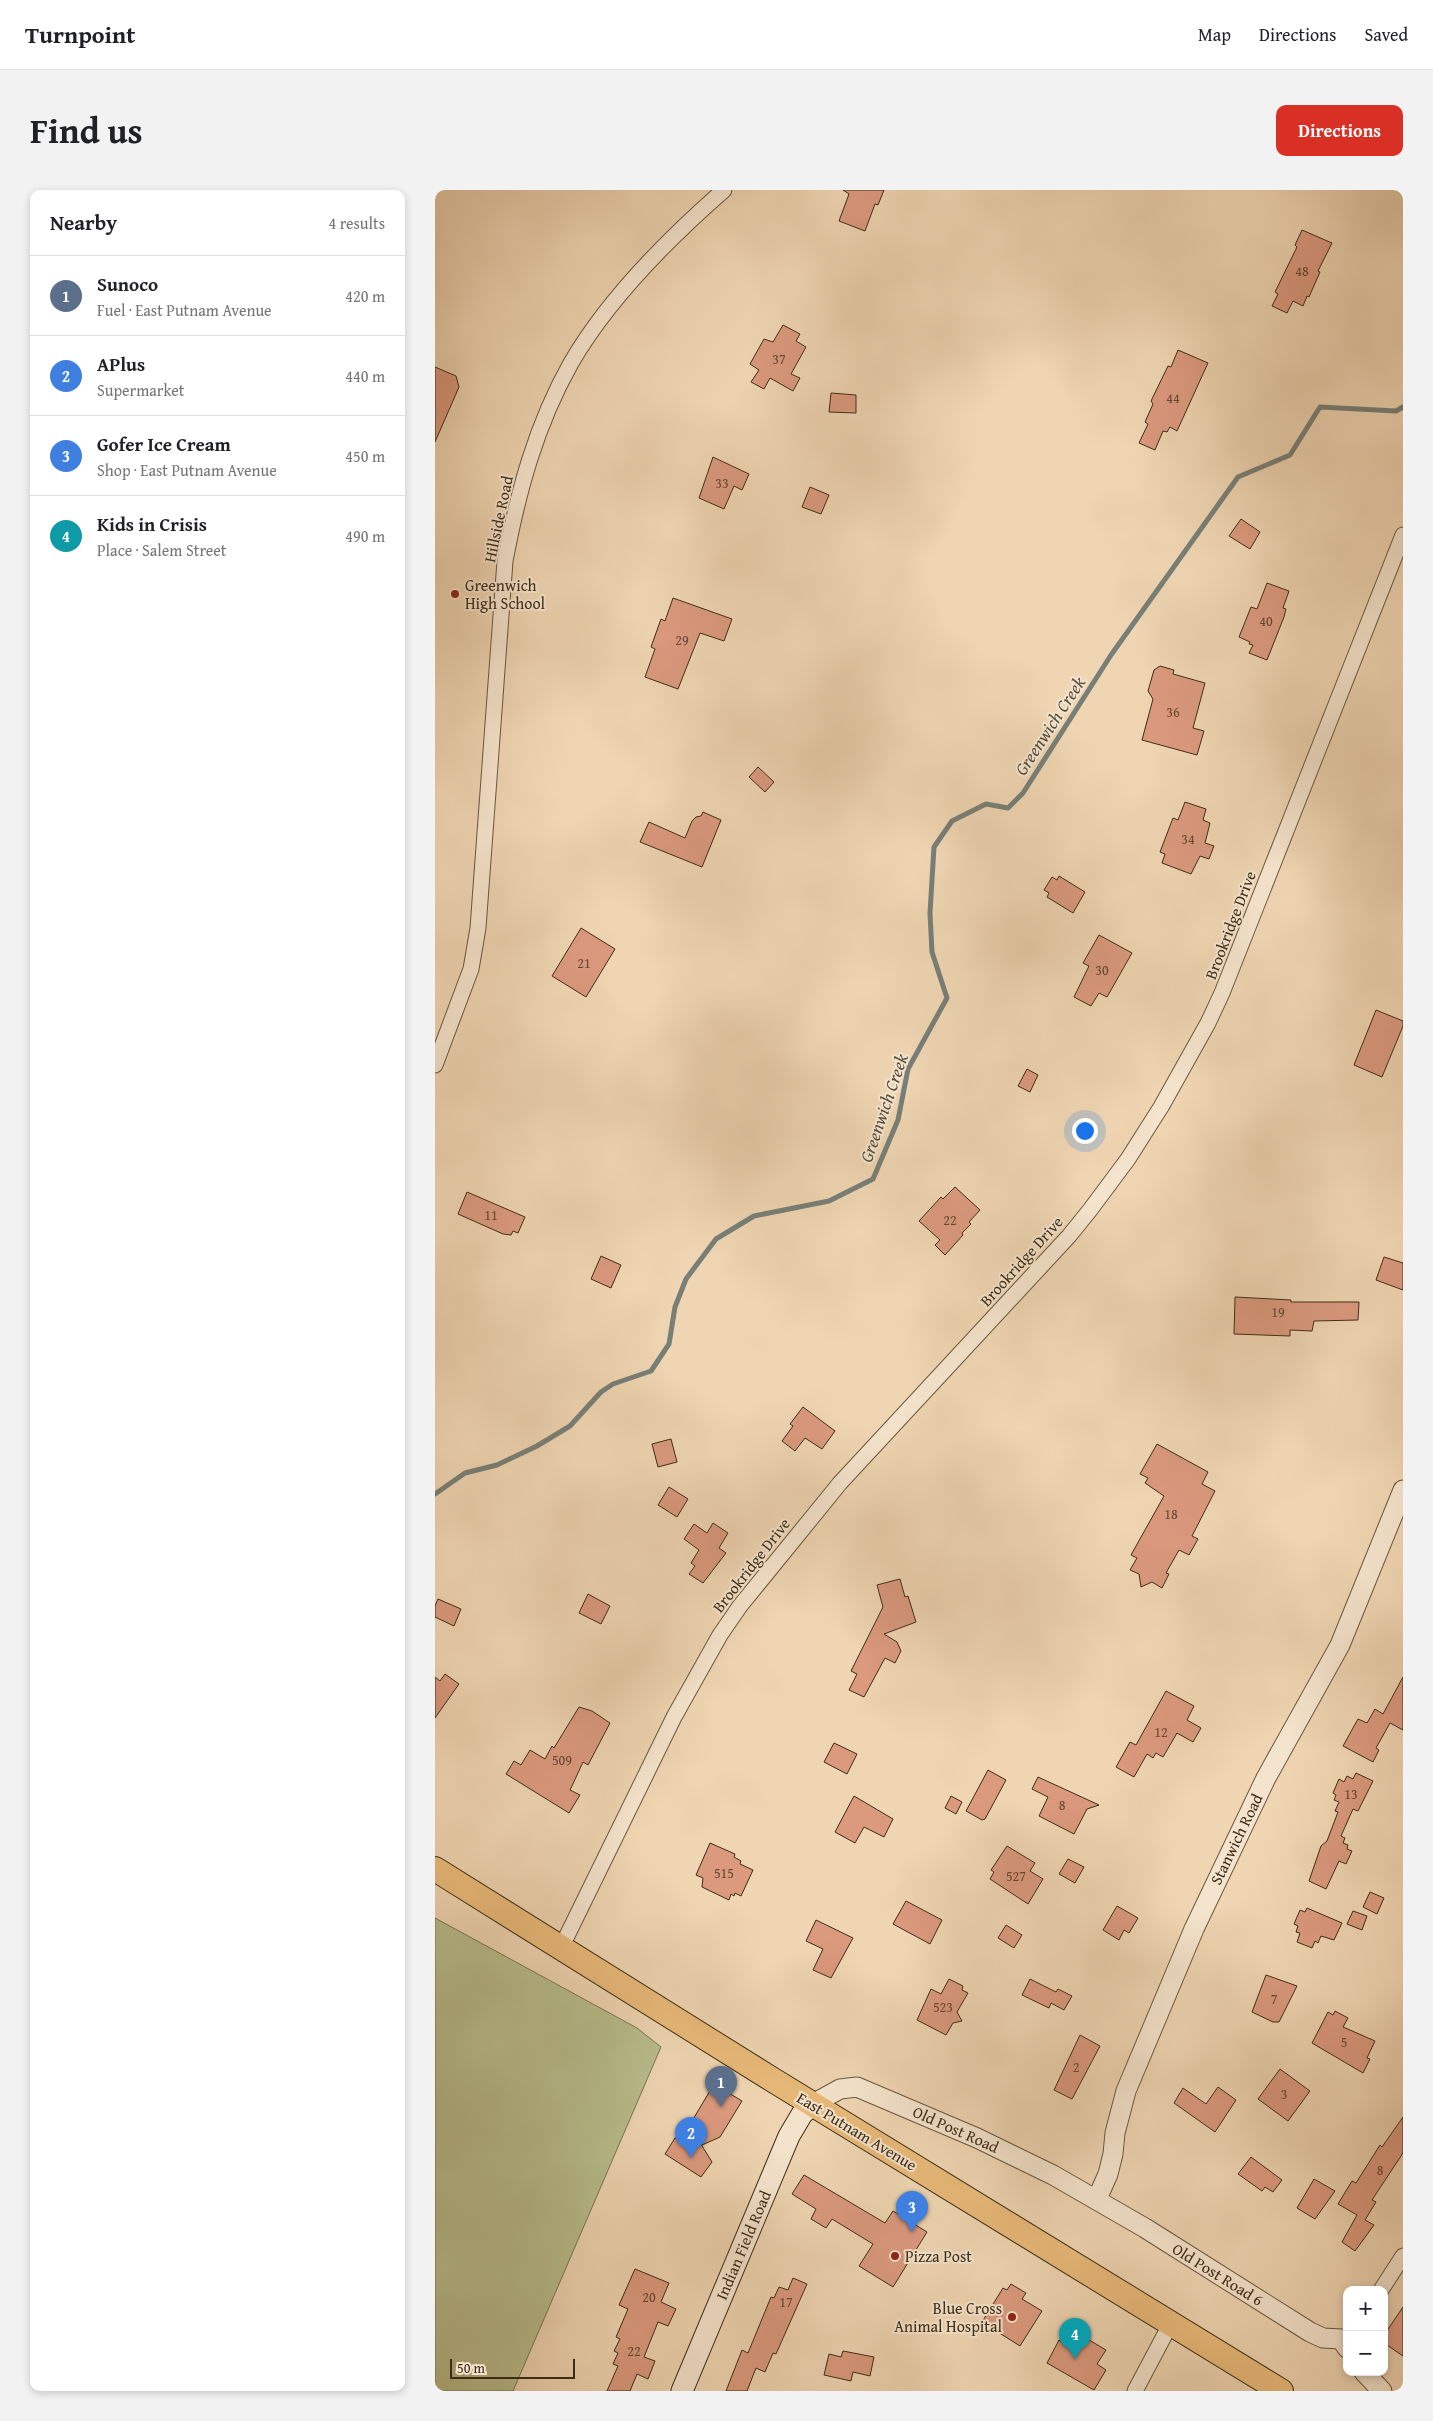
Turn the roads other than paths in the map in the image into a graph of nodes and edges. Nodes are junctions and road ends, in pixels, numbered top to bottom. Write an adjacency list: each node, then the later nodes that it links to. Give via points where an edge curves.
1 (723, 190): 3 (street, Hillside Road, via 629,282 572,362 529,460 505,561 477,936 471,969)
2 (1403, 535): 6 (street, Brookridge Drive, via 1222,993 1205,1031 1161,1107 1128,1159 1069,1236 840,1483 740,1606 720,1635 675,1718)
3 (435, 1065)
4 (1403, 1490): 8 (street, Stanwich Road, via 1340,1645 1266,1778 1191,1937 1126,2090 1113,2154)
5 (435, 1869): 6 (main road, East Putnam Avenue)
6 (561, 1948): 7 (main road, East Putnam Avenue)
7 (813, 2104): 8 (street, Old Post Road, via 848,2087 869,2091 1015,2155); 11 (main road, East Putnam Avenue); 14 (main road, Indian Field Road, via 802,2114 789,2136)
8 (1097, 2199): 12 (street, Old Post Road 6, via 1310,2332)
9 (1403, 2256): 10 (street)
10 (1384, 2286)
11 (1171, 2323): 15 (street); 16 (main road, East Putnam Avenue)
12 (1343, 2341)
13 (1368, 2376): 17 (street)
14 (682, 2391)
15 (1135, 2391)
16 (1281, 2391)
17 (1382, 2391)

